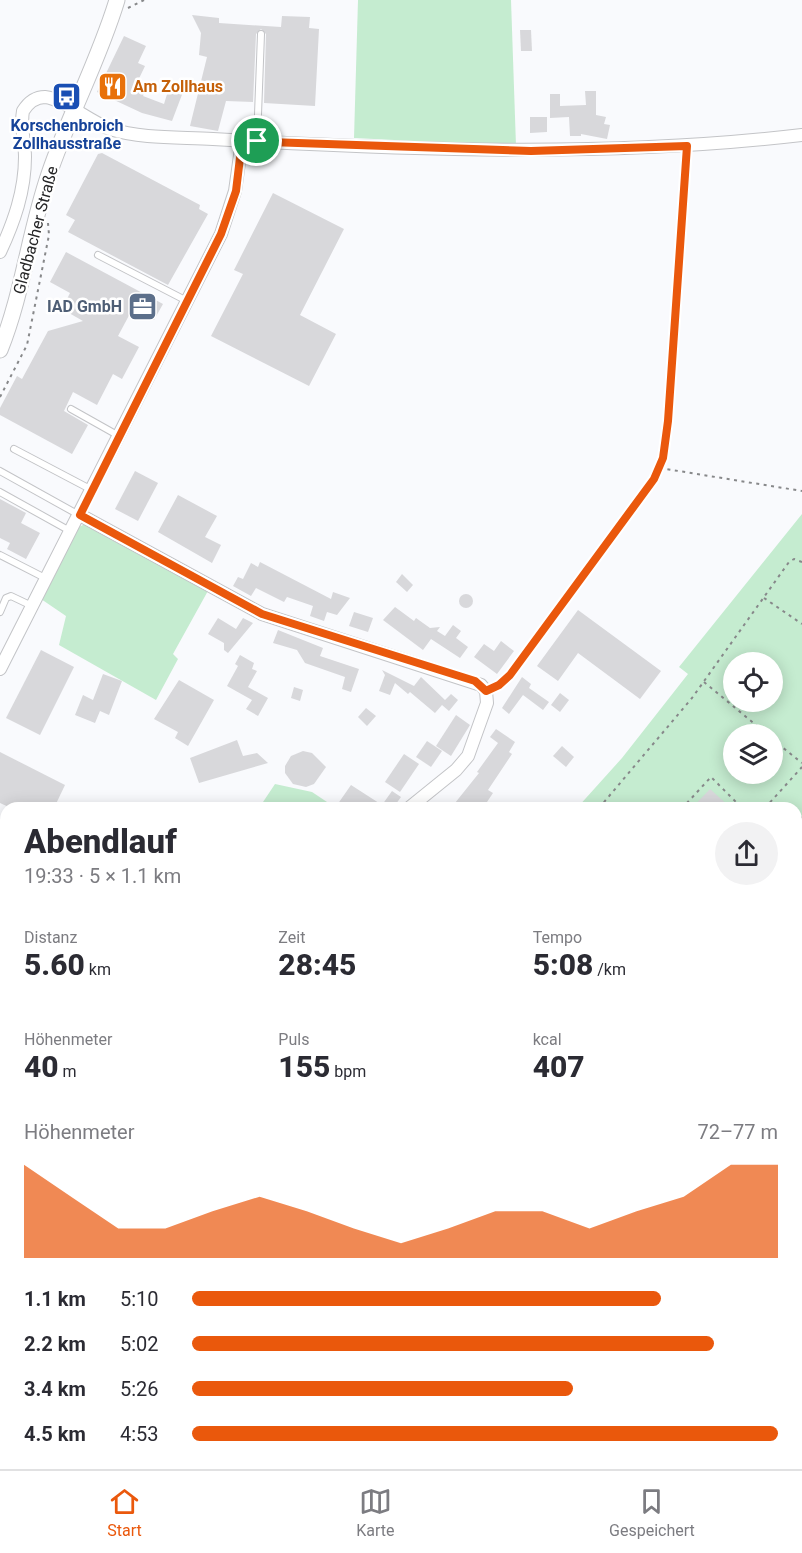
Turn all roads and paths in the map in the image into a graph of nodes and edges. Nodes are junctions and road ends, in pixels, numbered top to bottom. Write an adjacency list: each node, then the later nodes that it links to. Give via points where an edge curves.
1 (125, 0): 2 (path)
2 (120, 5): 4 (street, Gladbacher Straße)
3 (261, 34): 7 (lane)
4 (74, 111): 6 (street, via 126,133); 10 (street, Gladbacher Straße, via 44,97 31,101 22,111 23,179 18,208); 14 (street, Gladbacher Straße, via 45,184)
5 (802, 135): 8 (street)
6 (242, 141): 7 (street); 13 (street, via 236,191 227,220)
7 (257, 141): 8 (street, via 531,151)
8 (687, 146): 19 (path, via 668,421)
9 (43, 227): 15 (path, via 45,219 49,235 27,345)
10 (4, 231): 11 (street, Gladbacher Straße)
11 (0, 252)
12 (98, 255): 13 (lane)
13 (188, 301): 17 (street)
14 (0, 350)
15 (0, 397)
16 (71, 409): 17 (lane)
17 (119, 436): 21 (street)
18 (14, 449): 21 (lane)
19 (660, 468): 22 (path); 35 (path, via 510,675)
20 (0, 471): 24 (lane)
21 (92, 490): 24 (street)
22 (802, 491)
23 (0, 492): 25 (lane)
24 (80, 515): 25 (street); 35 (street, via 262,614 475,681)
25 (71, 531): 28 (street)
26 (0, 555): 28 (lane)
27 (802, 562): 29 (path, via 789,562)
28 (47, 579): 30 (street)
29 (764, 598): 32 (path); 34 (path)
30 (33, 606): 31 (lane, via 11,596); 33 (street)
31 (0, 612)
32 (802, 624)
33 (0, 669)
34 (704, 682): 36 (path); 40 (path)
35 (486, 691): 39 (street, via 486,708 465,761)
36 (755, 724)
37 (783, 749): 38 (path)
38 (802, 765): 43 (path)
39 (417, 802)
40 (604, 802)
41 (688, 802): 42 (path, via 711,777)
42 (736, 802)
43 (770, 802)

